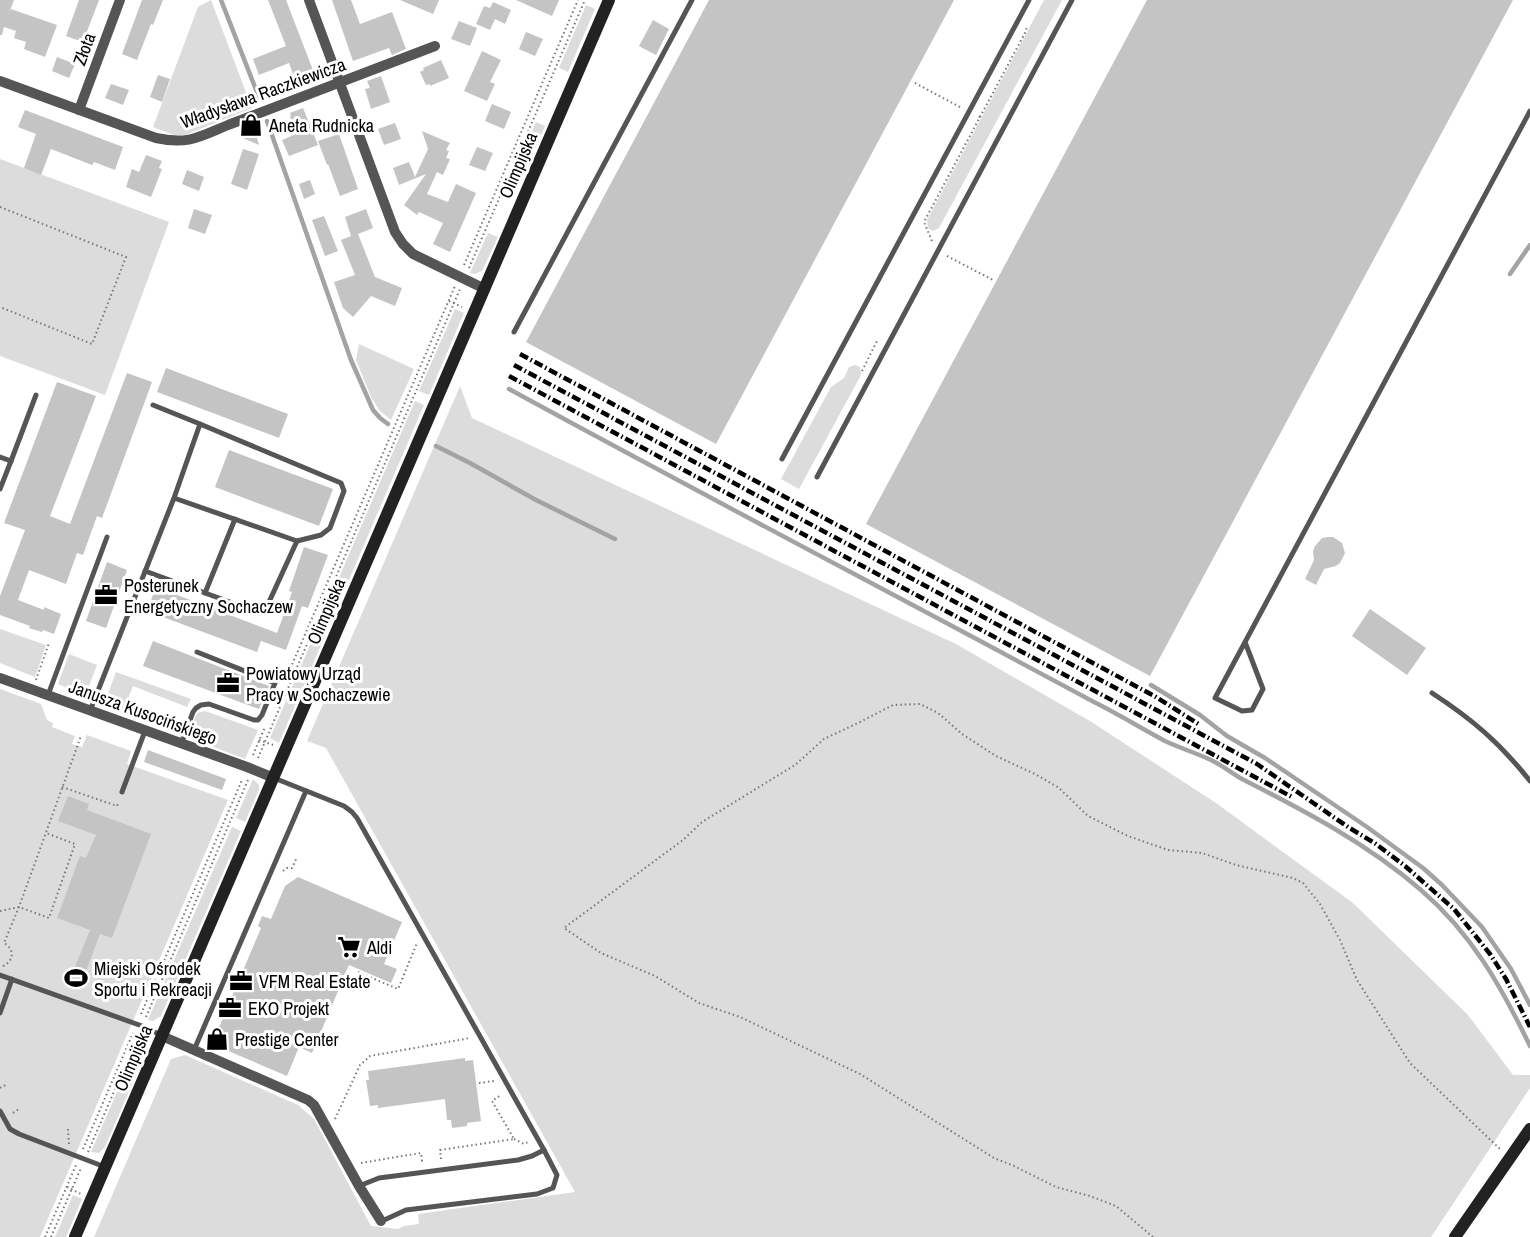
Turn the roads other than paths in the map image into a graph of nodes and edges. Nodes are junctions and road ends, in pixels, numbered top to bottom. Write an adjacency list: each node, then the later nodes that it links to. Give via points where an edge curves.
1 (120, 0): 10 (street, Złota)
2 (309, 0): 9 (street)
3 (609, 0): 12 (street, Olimpijska)
4 (692, 0): 13 (lane)
5 (1029, 0): 18 (lane)
6 (1072, 0): 20 (lane)
7 (435, 46): 9 (street, Władysława Raczkiewicza)
8 (0, 81): 10 (street, Władysława Raczkiewicza)
9 (340, 82): 10 (street, Władysława Raczkiewicza, via 183,142 156,138); 12 (street, via 395,232 403,244 413,254)
10 (79, 110)
11 (1530, 111): 28 (lane)
12 (485, 289): 36 (street, Olimpijska)
13 (514, 332)
14 (36, 395): 19 (lane)
15 (153, 405): 16 (lane)
16 (200, 424): 22 (lane); 25 (lane, via 341,483 344,491 330,528 321,536)
17 (0, 457): 19 (lane)
18 (782, 459)
19 (11, 461): 21 (lane)
20 (817, 477)
21 (0, 489)
22 (174, 498): 23 (lane); 26 (lane)
23 (235, 519): 25 (lane); 27 (lane)
24 (107, 537): 32 (lane)
25 (297, 541): 27 (lane, via 270,602 260,613)
26 (145, 571): 27 (lane); 33 (lane)
27 (205, 593)
28 (1245, 642): 28 (lane, via 1215,698 1242,711 1252,710 1263,688)
29 (197, 652): 35 (lane, via 275,683 258,720 209,704 196,708)
30 (0, 678): 32 (street, Janusza Kusocińskiego)
31 (1432, 693): 37 (lane, via 1490,736)
32 (48, 695): 33 (street, Janusza Kusocińskiego)
33 (90, 711): 34 (street, Janusza Kusocińskiego)
34 (145, 731): 35 (street, Janusza Kusocińskiego); 39 (lane)
35 (181, 744): 36 (street, Janusza Kusocińskiego)
36 (274, 778): 38 (lane); 43 (street, Olimpijska)
37 (1530, 781)
38 (306, 791): 44 (lane); 47 (lane, via 344,806 357,818)
39 (122, 792)
40 (0, 975): 41 (lane)
41 (12, 980): 42 (lane); 43 (lane)
42 (0, 1012)
43 (162, 1036): 44 (street); 48 (street, Olimpijska)
44 (194, 1050): 49 (street, via 308,1100)
45 (0, 1111): 48 (lane, via 10,1129 19,1134)
46 (1530, 1128): 52 (street)
47 (544, 1150): 49 (lane, via 518,1160 379,1178); 50 (lane, via 557,1175 553,1188 537,1194 406,1210)
48 (105, 1167): 51 (street, Olimpijska)
49 (359, 1186): 50 (street)
50 (381, 1221)
51 (75, 1237)
52 (1455, 1237)

